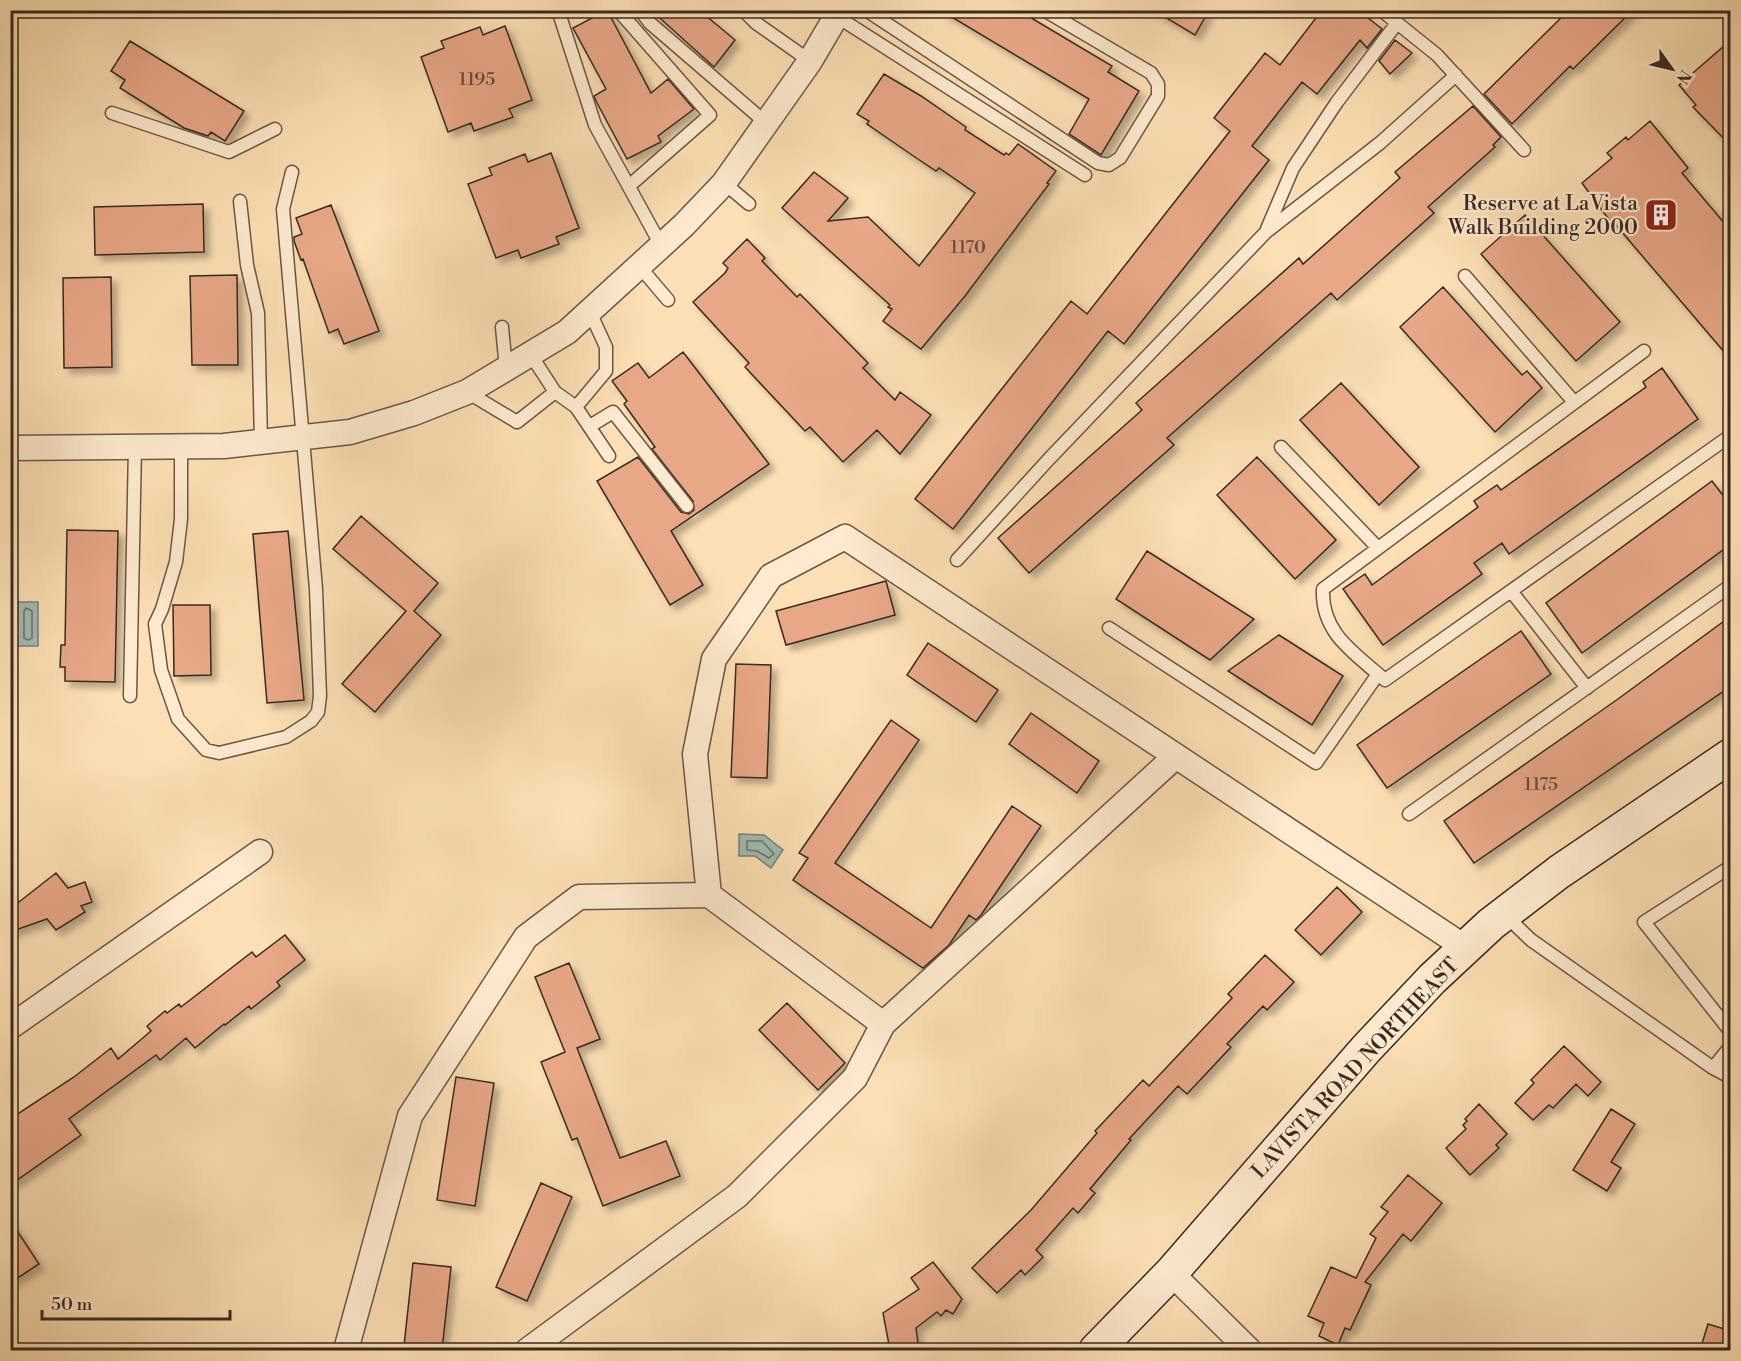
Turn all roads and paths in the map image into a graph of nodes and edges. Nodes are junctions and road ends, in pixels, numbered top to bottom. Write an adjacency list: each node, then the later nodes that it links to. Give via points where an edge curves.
1 (558, 10): 19 (lane, via 594,125)
2 (618, 10): 19 (lane, via 710,115)
3 (640, 10): 13 (lane)
4 (743, 10): 10 (lane)
5 (866, 10): 6 (lane, via 1098,163 1109,165 1120,158 1158,96 1158,84 1151,74)
6 (1044, 10)
7 (1381, 10): 9 (lane)
8 (838, 13): 10 (street); 17 (lane)
9 (1397, 23): 11 (lane); 22 (lane, via 1293,168)
10 (810, 61): 13 (street)
11 (1456, 75): 15 (lane); 22 (lane, via 1380,143)
12 (112, 113): 14 (lane, via 229,152)
13 (765, 123): 18 (street)
14 (276, 129)
15 (1524, 150)
16 (292, 172): 38 (lane, via 283,209)
17 (1084, 175)
18 (724, 183): 21 (lane); 23 (street)
19 (629, 186): 23 (lane)
20 (240, 201): 39 (lane, via 247,265 258,313)
21 (749, 204)
22 (1266, 232): 47 (lane)
23 (662, 247): 24 (street)
24 (640, 267): 26 (lane); 27 (street)
25 (1465, 276): 34 (lane)
26 (668, 300)
27 (590, 312): 30 (street); 35 (lane, via 606,347 606,371)
28 (502, 327): 31 (lane)
29 (1644, 351): 34 (lane)
30 (531, 355): 31 (street); 33 (lane)
31 (506, 370): 32 (street)
32 (467, 392): 33 (lane, via 517,422); 38 (street, via 350,432)
33 (555, 392): 35 (lane)
34 (1574, 402): 46 (lane)
35 (576, 407): 36 (lane)
36 (590, 426): 44 (lane); 45 (lane, via 614,412)
37 (1731, 436): 49 (lane)
38 (302, 437): 39 (street); 40 (lane, via 316,589 318,712 286,737 219,753 206,750 178,719 157,651 155,624 177,562)
39 (261, 441): 40 (street)
40 (181, 446): 41 (street)
41 (135, 447): 43 (street); 53 (lane)
42 (1281, 447): 46 (lane)
43 (10, 448)
44 (609, 456)
45 (687, 506)
46 (1378, 548): 51 (lane, via 1323,589 1322,608 1332,631)
47 (957, 560)
48 (1731, 586): 52 (lane)
49 (1511, 591): 51 (lane, via 1385,680); 52 (lane)
50 (1109, 628): 51 (lane, via 1316,763)
51 (1378, 674)
52 (1587, 688): 56 (lane)
53 (130, 696)
54 (1176, 756): 59 (street, via 845,537 771,576 714,659 695,754); 61 (street); 62 (street)
55 (1731, 756): 60 (main road, LAVISTA ROAD NORTHEAST, via 1615,832)
56 (1409, 814)
57 (260, 852): 63 (street)
58 (1731, 867): 64 (lane, via 1644,922)
59 (709, 895): 62 (street); 69 (street, via 579,897 526,937 410,1116)
60 (1504, 915): 61 (main road, LAVISTA ROAD NORTHEAST); 66 (lane, via 1531,940)
61 (1466, 948): 68 (main road, LAVISTA ROAD NORTHEAST, via 1366,1049)
62 (883, 1024): 70 (street, via 855,1078 737,1196)
63 (10, 1027)
64 (1731, 1031)
65 (1731, 1047): 66 (lane)
66 (1713, 1068): 67 (lane)
67 (1731, 1077)
68 (1171, 1273): 71 (main road, LAVISTA ROAD NORTHEAST); 72 (street)
69 (346, 1350)
70 (528, 1350)
71 (1096, 1350)
72 (1249, 1350)

